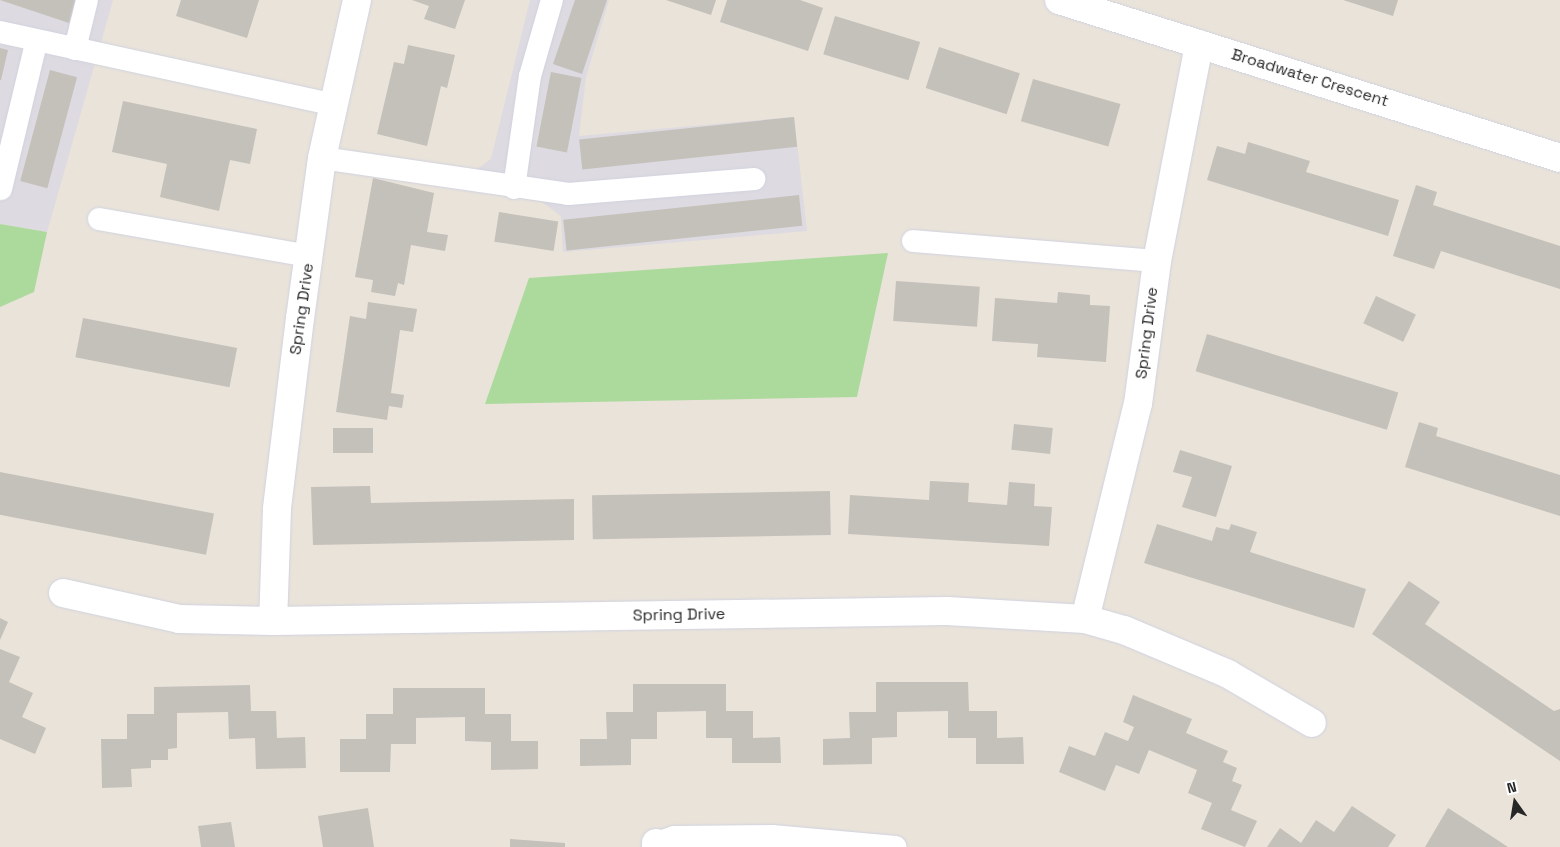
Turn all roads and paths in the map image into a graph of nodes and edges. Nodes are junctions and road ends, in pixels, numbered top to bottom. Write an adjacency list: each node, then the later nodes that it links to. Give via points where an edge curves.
1 (87, 0): 8 (lane)
2 (357, 0): 9 (street, Spring Drive)
3 (552, 0): 13 (lane, via 530,76)
4 (1059, 0): 7 (street, Broadwater Crescent)
5 (0, 32): 6 (lane)
6 (36, 43): 8 (lane); 14 (lane)
7 (1199, 44): 11 (street, Broadwater Crescent); 18 (street, Spring Drive)
8 (75, 50): 9 (lane)
9 (334, 105): 10 (street, Spring Drive)
10 (322, 158): 13 (lane); 17 (street, Spring Drive)
11 (1560, 158)
12 (754, 179): 13 (lane, via 568,194)
13 (514, 188)
14 (1, 189)
15 (98, 219): 17 (lane)
16 (913, 241): 18 (lane)
17 (308, 256): 21 (street, Spring Drive, via 277,509)
18 (1157, 261): 20 (street, Spring Drive, via 1138,404)
19 (63, 593): 21 (street, Spring Drive, via 179,618)
20 (1085, 619): 21 (street, Spring Drive, via 947,611); 22 (street, Spring Drive, via 1124,630 1228,674)
21 (273, 621)
22 (1312, 723)
23 (656, 845): 24 (lane, via 674,837 772,836)
24 (896, 847)

